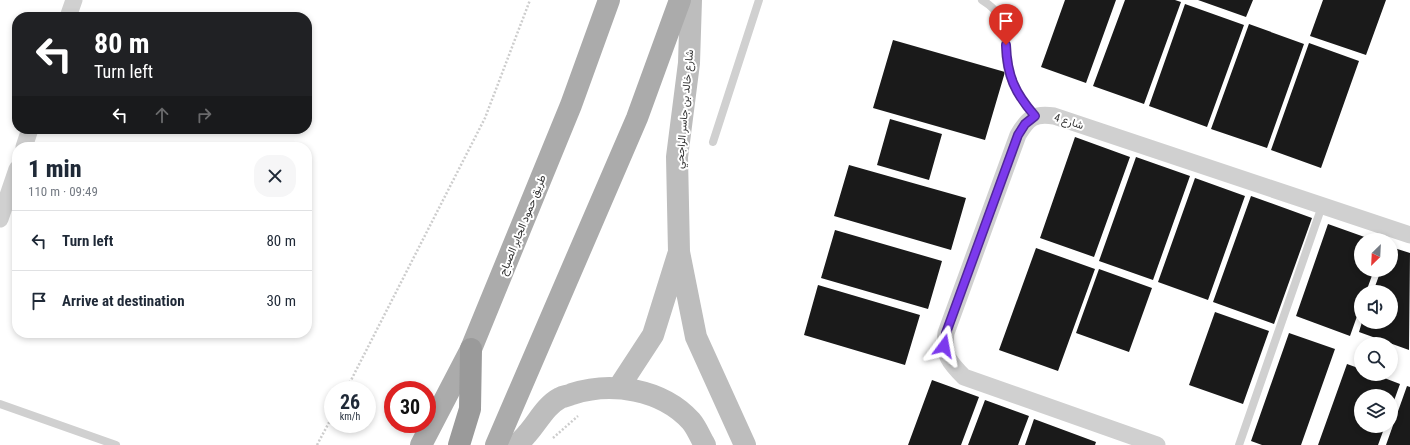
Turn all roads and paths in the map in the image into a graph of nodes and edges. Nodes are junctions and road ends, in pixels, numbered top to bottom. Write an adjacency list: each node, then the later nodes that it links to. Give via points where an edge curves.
1 (74, 0): 8 (street)
2 (530, 0): 17 (path, via 485,118)
3 (609, 0): 16 (main road, طريق حمود الجابر الصباح, via 571,105)
4 (680, 0): 25 (main road, via 637,118)
5 (691, 0): 15 (street, شارع خالد بن جاسر الراجحي, via 690,63 677,157)
6 (759, 0): 10 (lane)
7 (982, 0): 9 (lane, via 990,4 1003,23 1011,81 1023,103)
8 (70, 12)
9 (1035, 116): 12 (street, شارع 4, via 1054,116); 29 (street, via 1025,124 1018,135 946,333 944,346 951,364 964,377)
10 (713, 142)
11 (12, 184): 13 (street)
12 (1322, 206): 14 (street, شارع 4); 30 (lane)
13 (0, 219)
14 (1410, 235)
15 (679, 252): 18 (street, via 653,335); 28 (street, شارع خالد بن جاسر الراجحي, via 696,337)
16 (471, 349): 23 (main road, طريق حمود الجابر الصباح); 24 (highway, via 470,409)
17 (351, 381)
18 (619, 387): 26 (street, via 584,390 560,398 545,411); 27 (street, via 645,393 670,405 692,422)
19 (0, 404): 21 (lane)
20 (324, 432): 22 (path)
21 (116, 445)
22 (317, 445)
23 (421, 445)
24 (458, 445)
25 (496, 445)
26 (516, 445)
27 (705, 445)
28 (745, 445)
29 (1157, 445)
30 (1239, 445)

